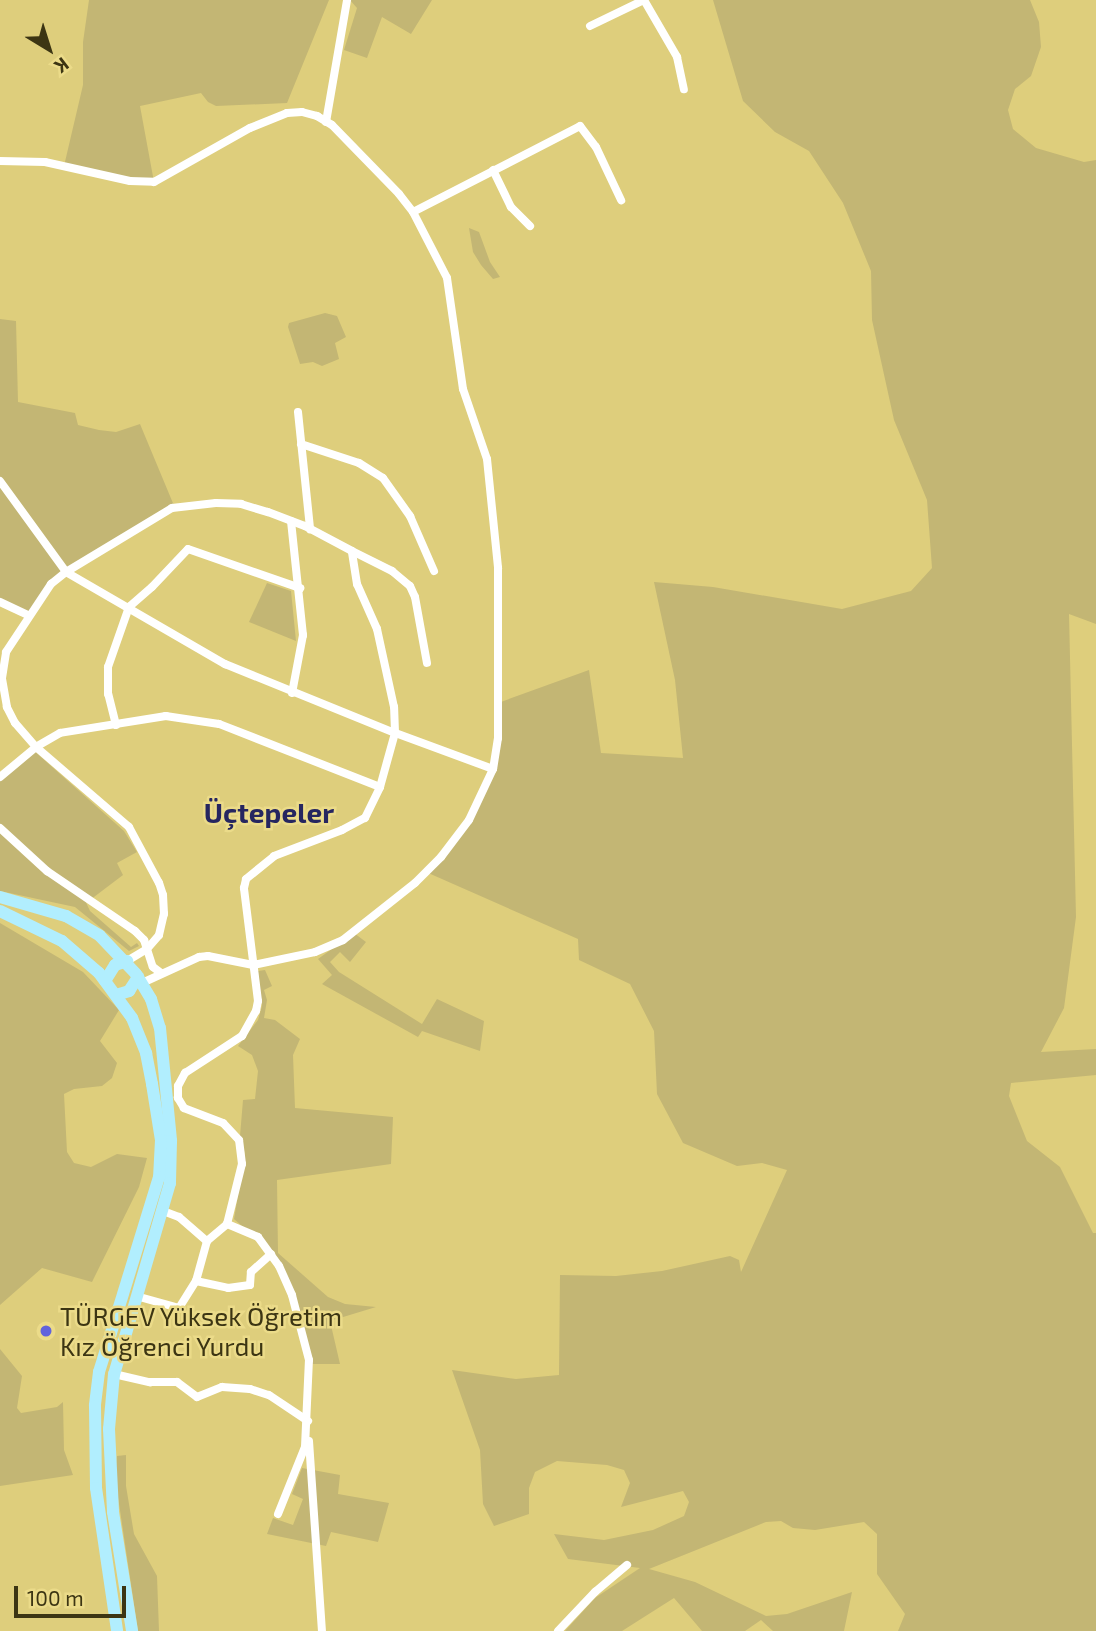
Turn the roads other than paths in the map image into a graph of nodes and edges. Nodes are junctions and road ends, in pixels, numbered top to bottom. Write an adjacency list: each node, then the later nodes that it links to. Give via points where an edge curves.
1 (347, 0): 5 (street)
2 (644, 0): 3 (street); 4 (street, via 677,57)
3 (590, 26)
4 (684, 89)
5 (326, 122): 6 (street, via 302,112 287,114 250,128 154,182 45,162); 9 (street, via 366,158)
6 (0, 161)
7 (493, 170): 8 (street, via 580,126 596,147); 9 (street); 10 (street, via 511,207)
8 (621, 200)
9 (413, 212): 28 (street, via 447,278 463,389 487,459 498,568 498,738)
10 (530, 226)
11 (298, 412): 12 (street)
12 (301, 444): 15 (street); 17 (street, via 359,463 383,478 410,516)
13 (0, 481): 18 (street)
14 (291, 521): 15 (street); 18 (street, via 241,504 172,509); 19 (street)
15 (310, 529): 16 (street)
16 (352, 551): 23 (street, via 392,571 410,586); 26 (street, via 358,584 377,629)
17 (434, 571)
18 (66, 572): 21 (street); 22 (street, via 40,596)
19 (300, 588): 21 (street, via 188,550); 24 (street, via 303,635)
20 (0, 602): 22 (street)
21 (128, 607): 24 (street, via 196,650); 25 (street, via 108,667 108,694)
22 (28, 615): 27 (street, via 9,644 2,678 7,708)
23 (427, 663)
24 (292, 693): 26 (street)
25 (116, 725): 27 (street, via 60,733); 30 (street, via 166,716 197,718)
26 (395, 733): 28 (street); 30 (street)
27 (36, 747): 29 (street); 34 (street, via 129,827 136,839 163,895 162,924)
28 (493, 769): 36 (street, via 469,820 441,857 354,933 329,947)
29 (0, 777)
30 (380, 787): 36 (street, via 371,811 355,824 274,856 246,879)
31 (0, 828): 34 (street, via 47,871 135,930)
32 (0, 897): 35 (main road, via 78,921)
33 (0, 911): 39 (main road, via 62,941)
34 (147, 949): 35 (street); 37 (street, via 153,967)
35 (127, 961): 38 (main road); 39 (main road, via 115,965)
36 (253, 965): 37 (street, via 208,956); 41 (street, via 258,1001 248,1028 223,1051 185,1073)
37 (161, 973): 38 (street)
38 (140, 980): 40 (main road); 41 (main road, via 160,1028)
39 (105, 981): 40 (main road)
40 (116, 995): 52 (main road, via 132,1018 146,1053 161,1145 159,1177 99,1372 95,1406 96,1488)
41 (171, 1091): 42 (main road, via 171,1165); 43 (street, via 184,1108 223,1123 242,1147)
42 (163, 1211): 44 (street, via 178,1217); 47 (main road)
43 (227, 1224): 44 (street); 45 (street, via 258,1237)
44 (206, 1241): 46 (street)
45 (271, 1254): 46 (street, via 251,1272 250,1285 228,1288); 49 (street, via 292,1295 309,1360)
46 (196, 1280): 47 (street, via 180,1308)
47 (136, 1296): 48 (main road)
48 (114, 1374): 49 (street, via 177,1382 197,1397 222,1387 250,1389); 53 (main road, via 110,1484)
49 (308, 1418): 50 (street, via 302,1458); 54 (street)
50 (278, 1514)
51 (627, 1565): 55 (street)
52 (117, 1631)
53 (132, 1631)
54 (322, 1631)
55 (558, 1631)

